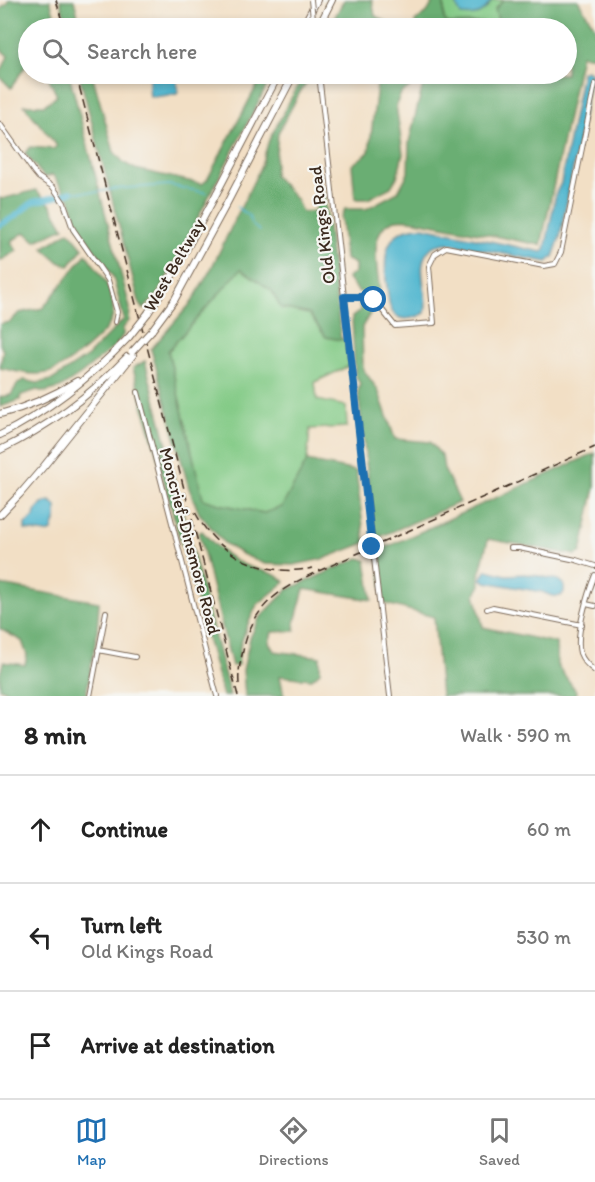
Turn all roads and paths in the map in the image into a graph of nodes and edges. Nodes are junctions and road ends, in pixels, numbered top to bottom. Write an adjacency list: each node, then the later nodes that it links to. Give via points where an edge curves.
1 (311, 0): 5 (street, bridge)
2 (317, 0): 4 (highway)
3 (332, 0): 6 (highway)
4 (307, 18)
5 (314, 18)
6 (322, 18)
7 (274, 84): 15 (highway, West Beltway, bridge, via 172,276 129,337)
8 (289, 84): 14 (highway, West Beltway, bridge, via 175,299)
9 (320, 84): 12 (street, Old Kings Road)
10 (595, 84): 12 (street, via 561,252 555,264 544,266 446,247 435,254 429,266 434,322 395,326 374,300)
11 (0, 124): 13 (street, via 34,172 64,203 73,229 108,280 117,312)
12 (344, 297): 34 (street, Old Kings Road)
13 (115, 322)
14 (132, 354): 19 (highway, West Beltway, via 67,411); 20 (highway)
15 (93, 371): 17 (highway, via 47,398); 18 (highway, West Beltway, via 47,409)
16 (138, 392): 33 (street, Moncrief-Dinsmore Road)
17 (0, 414)
18 (0, 435)
19 (0, 450)
20 (0, 515)
21 (511, 548): 22 (street)
22 (595, 566)
23 (595, 575): 24 (street)
24 (586, 604): 25 (street); 28 (street)
25 (595, 606)
26 (487, 609): 28 (street)
27 (106, 612): 29 (street)
28 (582, 625): 31 (street, via 579,646 584,661)
29 (98, 650): 30 (street); 32 (street)
30 (135, 657)
31 (595, 671)
32 (90, 696)
33 (217, 696)
34 (390, 696)

